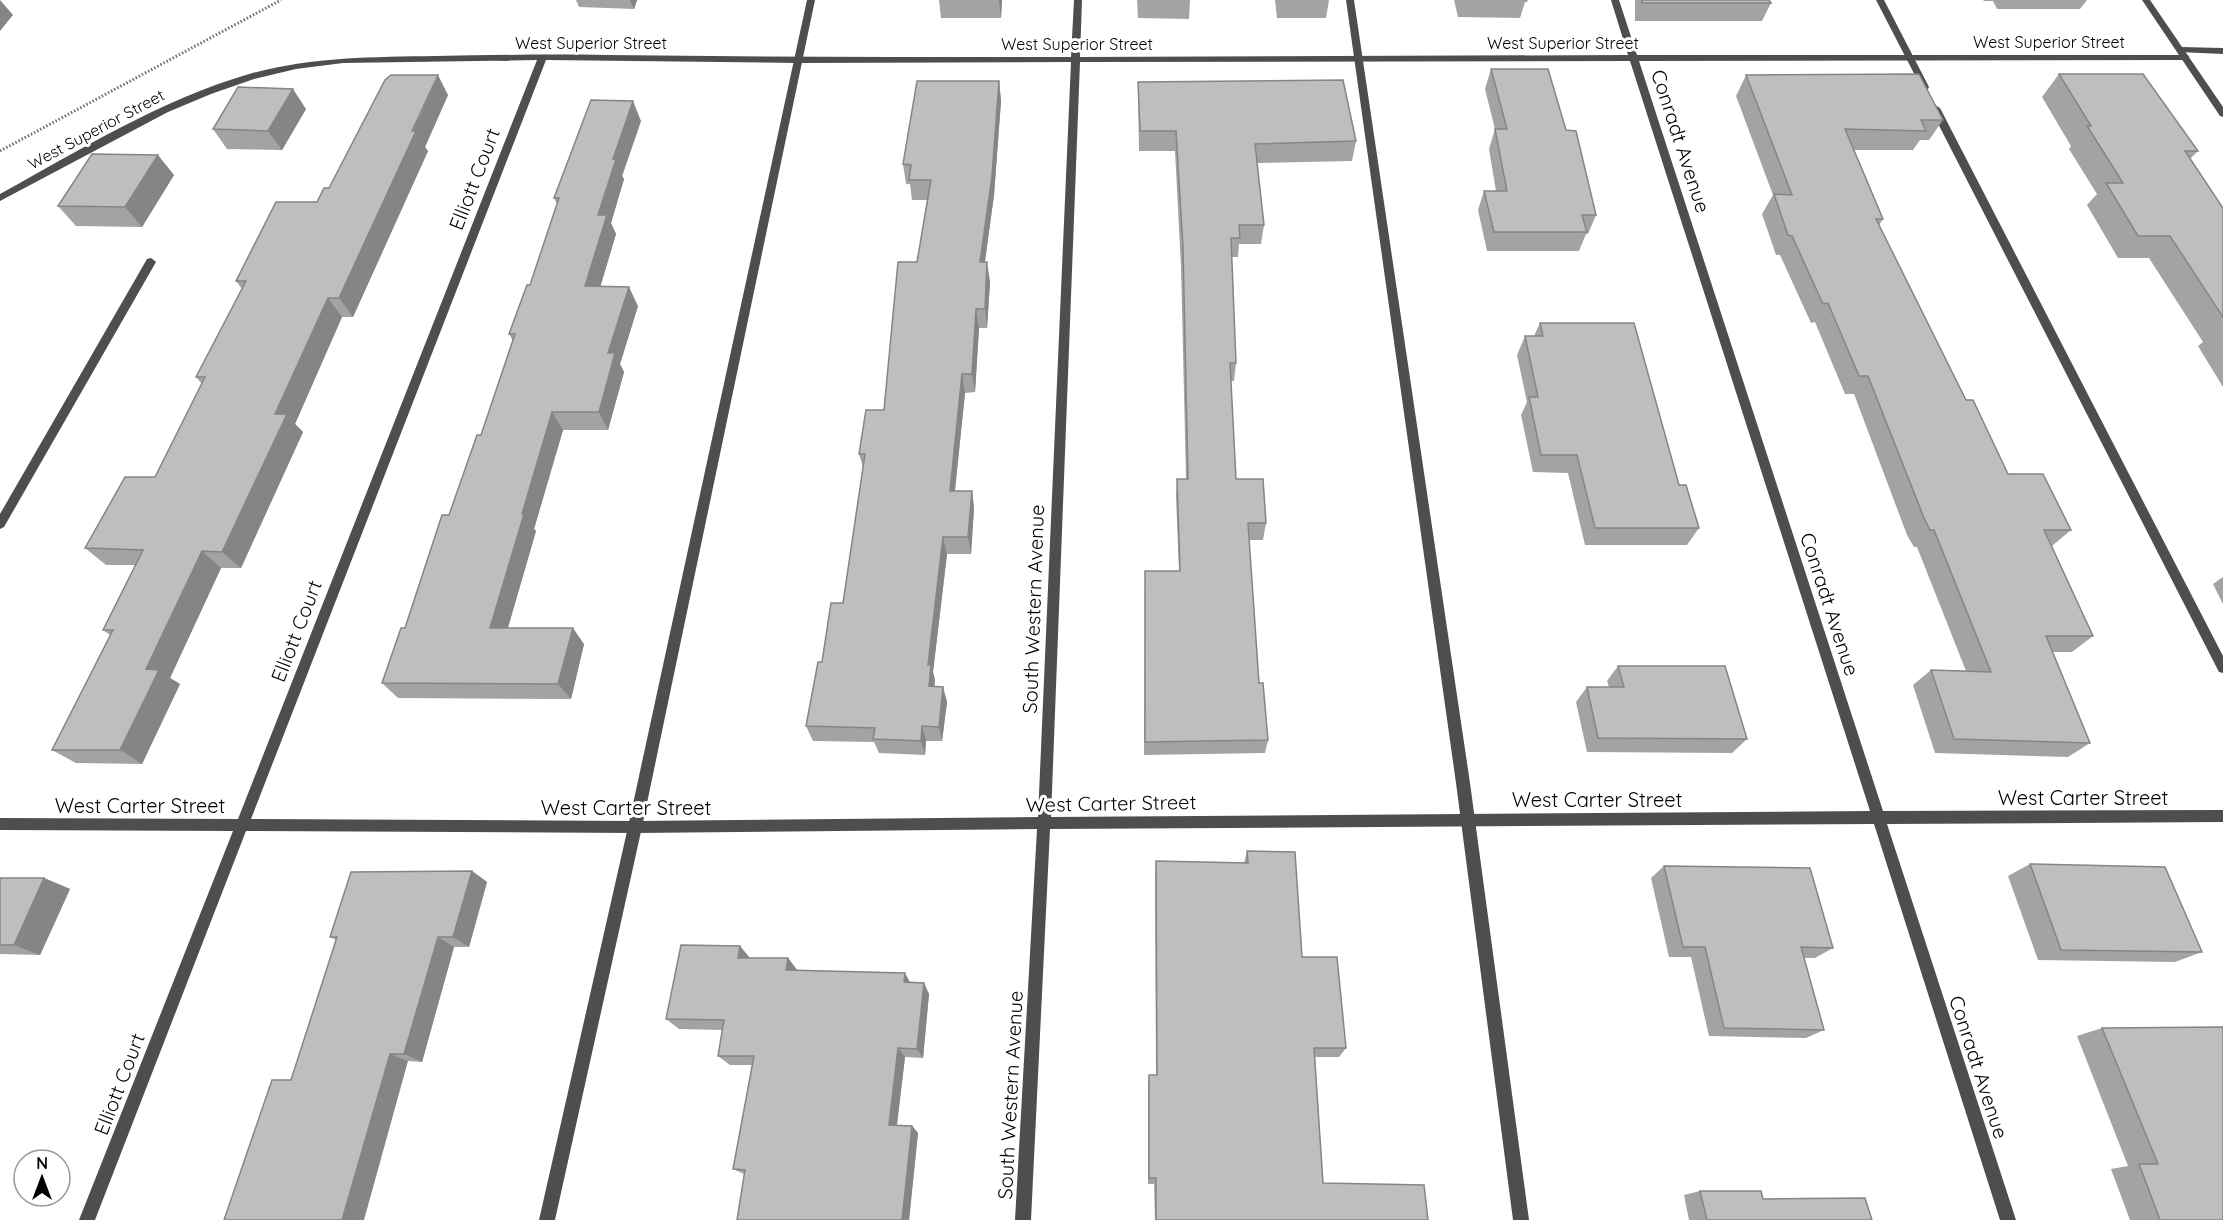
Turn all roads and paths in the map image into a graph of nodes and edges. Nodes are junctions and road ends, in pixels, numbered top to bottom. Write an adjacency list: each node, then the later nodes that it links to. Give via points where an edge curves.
1 (281, 0): 17 (path)
2 (811, 0): 15 (street)
3 (1078, 0): 14 (street, South Western Avenue)
4 (1350, 0): 11 (street)
5 (1615, 0): 12 (street, Conradt Avenue)
6 (1880, 0): 13 (street)
7 (2146, 0): 9 (street)
8 (2223, 51): 9 (street, West Superior Street)
9 (2183, 53): 13 (street, West Superior Street); 16 (street)
10 (543, 57): 15 (street, West Superior Street); 18 (street, West Superior Street, via 311,62 246,78 183,99); 27 (street, Elliott Court)
11 (1359, 57): 12 (street, West Superior Street); 14 (street, West Superior Street); 24 (street)
12 (1634, 58): 13 (street, West Superior Street); 23 (street, Conradt Avenue)
13 (1910, 58): 21 (street)
14 (1074, 59): 15 (street, West Superior Street); 26 (street, South Western Avenue)
15 (798, 60): 28 (street)
16 (2223, 114)
17 (0, 151)
18 (0, 198)
19 (151, 262): 20 (street)
20 (0, 524)
21 (2223, 668)
22 (2223, 816): 23 (street, West Carter Street)
23 (1878, 818): 24 (street, West Carter Street); 33 (street, Conradt Avenue)
24 (1468, 819): 26 (street, West Carter Street); 32 (street)
25 (0, 824): 27 (street, West Carter Street)
26 (1044, 824): 28 (street, West Carter Street); 31 (street, South Western Avenue)
27 (241, 825): 28 (street, West Carter Street); 29 (street, Elliott Court)
28 (635, 827): 30 (street)
29 (87, 1220)
30 (547, 1220)
31 (1023, 1220)
32 (1521, 1220)
33 (2008, 1220)

